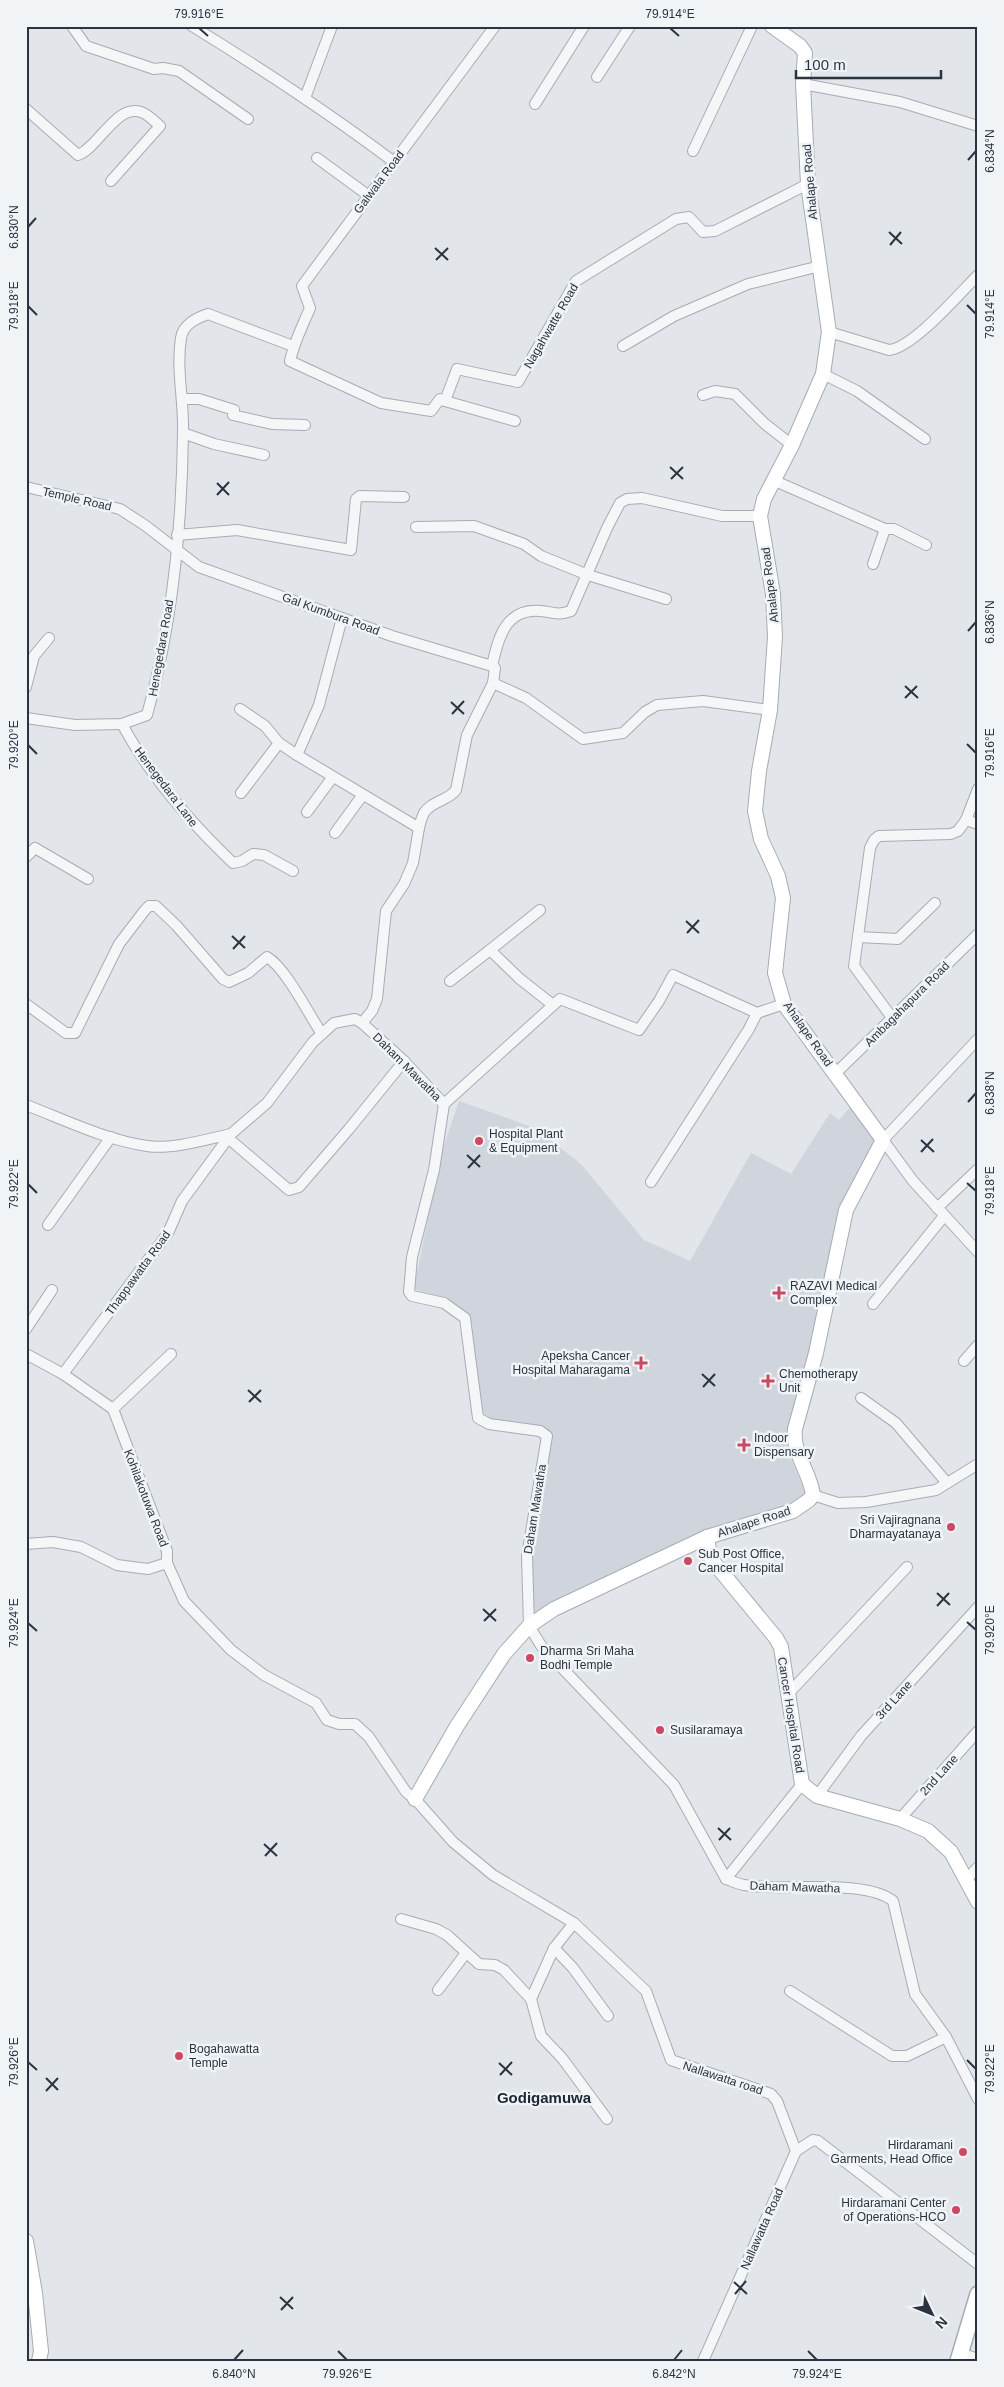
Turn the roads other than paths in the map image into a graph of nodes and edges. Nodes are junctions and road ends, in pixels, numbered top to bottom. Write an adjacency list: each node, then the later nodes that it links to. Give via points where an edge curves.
1 (72, 26): 14 (street, via 86,46 154,69 180,71)
2 (192, 26): 11 (street)
3 (332, 26): 11 (street)
4 (495, 26): 18 (street, Galwala Road)
5 (584, 26): 12 (street)
6 (630, 26): 9 (street)
7 (752, 26): 16 (street)
8 (772, 26): 10 (street, Ahalape Road, via 805,53)
9 (597, 77)
10 (803, 84): 15 (street, via 900,102); 20 (street, Ahalape Road)
11 (305, 98): 18 (street)
12 (535, 104)
13 (26, 109): 19 (street, via 78,155 86,152 118,117 135,110 144,112 160,126)
14 (248, 119)
15 (978, 126)
16 (693, 151)
17 (316, 158): 21 (street)
18 (394, 162): 21 (street, Galwala Road)
19 (111, 181)
20 (808, 184): 22 (street, Ahalape Road); 30 (street, Nagahwatte Road, via 715,231 703,232 689,217 676,219 576,281 518,382 457,369)
21 (369, 196): 25 (street, Galwala Road, via 302,286 310,308)
22 (820, 266): 24 (street, Ahalape Road); 26 (street, via 748,284 674,316)
23 (978, 275): 24 (street, via 915,338 898,349 889,350)
24 (829, 332): 27 (street, Ahalape Road)
25 (293, 346): 29 (street, via 208,314 192,320 181,335 179,371); 30 (street, via 290,360 381,403 431,411 440,399)
26 (624, 346)
27 (823, 374): 34 (street, via 857,391); 35 (street, Ahalape Road)
28 (703, 395): 35 (street, via 715,391 735,394)
29 (183, 399): 32 (street, via 200,399 234,410 233,415 272,424); 33 (street)
30 (445, 401): 31 (street)
31 (515, 421)
32 (305, 425)
33 (183, 434): 36 (street); 43 (street)
34 (925, 439)
35 (792, 445): 37 (street, Ahalape Road)
36 (264, 455)
37 (775, 481): 40 (street, Ahalape Road, via 764,499); 42 (street)
38 (26, 487): 45 (street, Temple Road, via 120,510)
39 (404, 497): 43 (street, via 360,496 356,499 351,550 237,530)
40 (760, 516): 47 (street, via 722,516 642,498 627,499 620,503 607,528); 55 (street, Ahalape Road, via 774,594)
41 (416, 527): 47 (street, via 474,526 524,544 541,556)
42 (885, 529): 44 (street, via 894,529); 46 (street)
43 (177, 535): 45 (street)
44 (926, 545)
45 (176, 548): 49 (street, Gal Kumbura Road, via 199,567); 57 (street, Henegedara Road, via 166,635 147,714)
46 (873, 564)
47 (588, 576): 48 (street); 51 (street, via 571,611 558,616 540,611 523,612 506,623)
48 (666, 599)
49 (342, 618): 51 (street, Gal Kumbura Road); 59 (street, via 319,705)
50 (49, 638): 53 (street, via 34,656)
51 (492, 666): 52 (street, via 495,668)
52 (494, 683): 55 (street, via 526,698 583,739 624,733 657,705 703,701); 67 (street, via 467,735 456,790 450,798 425,812)
53 (26, 687)
54 (240, 709): 58 (street, via 265,726)
55 (770, 710): 79 (street, Ahalape Road, via 758,771 755,812 761,839 778,876 783,898 775,973)
56 (26, 718): 57 (street, Henegedara Road, via 75,725)
57 (122, 724): 70 (street, Henegedara Lane, via 135,747 196,827 233,863 253,854 264,855)
58 (279, 742): 59 (street); 62 (street)
59 (297, 755): 60 (street)
60 (332, 778): 63 (street); 64 (street)
61 (978, 788): 65 (street)
62 (241, 793)
63 (362, 796): 67 (street); 68 (street)
64 (307, 812)
65 (966, 820): 66 (street); 75 (street, via 958,831 951,834 879,836 874,840 870,848)
66 (978, 824)
67 (419, 828): 83 (street, via 413,863 386,911 377,999)
68 (334, 833)
69 (26, 857): 71 (street, via 35,848)
70 (293, 871)
71 (88, 878)
72 (934, 903): 75 (street, via 898,939)
73 (540, 910): 76 (street)
74 (978, 934): 82 (street, Ambagahapura Road)
75 (858, 937): 82 (street, via 854,966)
76 (490, 950): 77 (street); 80 (street)
77 (450, 982)
78 (26, 1004): 84 (street, via 66,1033 75,1032 119,944 144,910 156,906 229,982 248,973 267,957 272,960)
79 (784, 1004): 81 (street); 87 (street, Ahalape Road)
80 (553, 1005): 81 (street, via 560,1000 639,1030 660,1002 673,975); 88 (street)
81 (757, 1013): 94 (street)
82 (892, 1019): 87 (street, Ambagahapura Road)
83 (362, 1023): 84 (street, Daham Mawatha, via 346,1019 334,1023); 86 (street, Daham Mawatha)
84 (322, 1034): 90 (street, Daham Mawatha, via 267,1103)
85 (978, 1039): 92 (street)
86 (404, 1061): 88 (street, Daham Mawatha); 90 (street, via 294,1190 289,1190)
87 (836, 1073): 92 (street, Ahalape Road)
88 (444, 1104): 117 (street, Daham Mawatha, via 434,1170 412,1257 410,1292 412,1296 444,1302 465,1318 478,1418 490,1424 540,1431 547,1436 527,1556)
89 (26, 1105): 91 (street)
90 (230, 1136): 91 (street, via 148,1147); 106 (street, Thappawatta Road, via 182,1201 168,1233)
91 (111, 1137): 97 (street)
92 (883, 1140): 95 (street); 111 (street, via 846,1210 816,1353 795,1429 796,1452)
93 (978, 1169): 95 (street)
94 (651, 1182)
95 (937, 1208): 96 (street)
96 (944, 1216): 98 (street); 100 (street)
97 (48, 1225)
98 (978, 1252)
99 (52, 1290): 101 (street)
100 (873, 1304)
101 (26, 1329)
102 (978, 1345): 105 (street)
103 (26, 1354): 106 (street)
104 (171, 1354): 108 (street)
105 (964, 1361)
106 (63, 1374): 108 (street)
107 (861, 1398): 110 (street, via 896,1422)
108 (113, 1409): 114 (street, Kohilakotuwa Road, via 167,1551)
109 (978, 1464): 110 (street)
110 (947, 1483): 111 (street, via 936,1490 866,1502 838,1503)
111 (813, 1495): 112 (street, Ahalape Road, via 793,1511)
112 (707, 1537): 117 (street, Ahalape Road, via 554,1609); 118 (street, Cancer Hospital Road, via 710,1556 715,1564 781,1647)
113 (26, 1544): 114 (street, Kohilakotuwa Road, via 53,1542 81,1547 118,1566 148,1569)
114 (167, 1563): 122 (street, Nallawatta road, via 184,1601 231,1650 264,1675 316,1704 328,1720 355,1724 369,1737 406,1792)
115 (907, 1567): 118 (street)
116 (978, 1607): 121 (street, 3rd Lane, via 861,1736)
117 (529, 1626): 122 (street, Ahalape Road, via 504,1654); 125 (street, via 542,1647 674,1785)
118 (788, 1694): 120 (street, Cancer Hospital Road)
119 (978, 1731): 123 (street, 2nd Lane)
120 (802, 1784): 121 (street, Cancer Hospital Road); 125 (street)
121 (817, 1796): 123 (street, Cancer Hospital Road)
122 (415, 1799): 129 (street, Nallawatta road, via 453,1842 493,1875)
123 (900, 1819): 126 (street, Cancer Hospital Road, via 940,1840 951,1852)
124 (978, 1866): 126 (street)
125 (726, 1879): 136 (street, Daham Mawatha, via 744,1885 824,1887 887,1896 893,1901 915,1994)
126 (966, 1880): 127 (street, Cancer Hospital Road)
127 (978, 1902)
128 (402, 1919): 131 (street, via 447,1935)
129 (574, 1923): 130 (street); 139 (street, Nallawatta road, via 646,1992 672,2060 772,2094)
130 (554, 1948): 134 (street); 135 (street)
131 (466, 1954): 132 (street); 134 (street, via 479,1964 495,1965 504,1970)
132 (438, 1990)
133 (790, 1991): 136 (street, via 892,2056 907,2056)
134 (531, 1999): 138 (street, via 541,2036 562,2058)
135 (608, 2016)
136 (946, 2037): 137 (street, Daham Mawatha)
137 (978, 2099)
138 (607, 2120)
139 (796, 2152): 141 (street, via 812,2140 818,2141); 146 (street, Nallawatta Road)
140 (26, 2241): 145 (street, via 35,2293 41,2352)
141 (978, 2264)
142 (978, 2294): 143 (main road)
143 (959, 2357): 144 (street)
144 (978, 2359)
145 (39, 2361)
146 (703, 2361)

